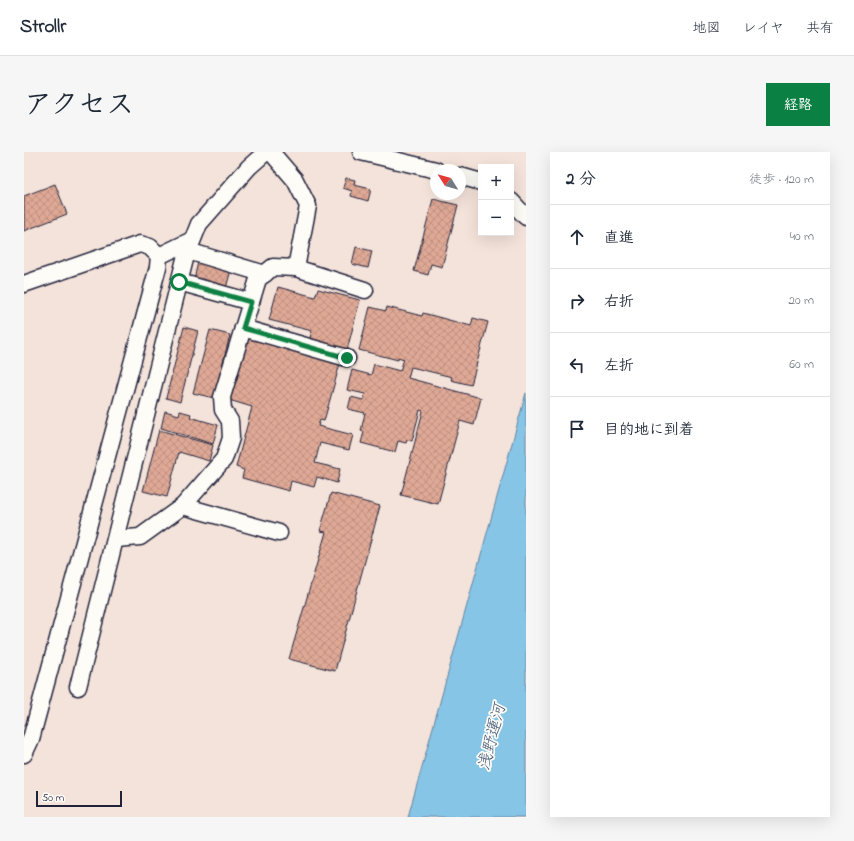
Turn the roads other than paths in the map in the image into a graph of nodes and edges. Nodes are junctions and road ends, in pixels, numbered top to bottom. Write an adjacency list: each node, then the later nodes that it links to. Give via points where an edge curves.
1 (266, 152): 9 (street, via 199,224)
2 (271, 152): 11 (street, via 295,180 308,206)
3 (361, 152): 4 (street)
4 (430, 169)
5 (466, 178): 6 (street)
6 (478, 181)
7 (514, 204): 8 (street)
8 (526, 217)
9 (190, 246): 10 (street); 12 (street); 13 (street)
10 (159, 256): 14 (street, via 150,247 140,244); 23 (street, via 39,709)
11 (296, 268): 12 (street, via 273,267); 15 (street)
12 (265, 274): 16 (street, via 258,279)
13 (179, 282): 16 (street); 21 (street)
14 (24, 284)
15 (365, 290)
16 (251, 302): 17 (street)
17 (243, 328): 18 (street); 19 (street, via 222,397 223,410 230,421 230,438 224,460)
18 (347, 358)
19 (183, 506): 20 (street); 21 (street, via 140,537)
20 (279, 533)
21 (116, 539): 22 (street)
22 (78, 687)
23 (24, 754)

